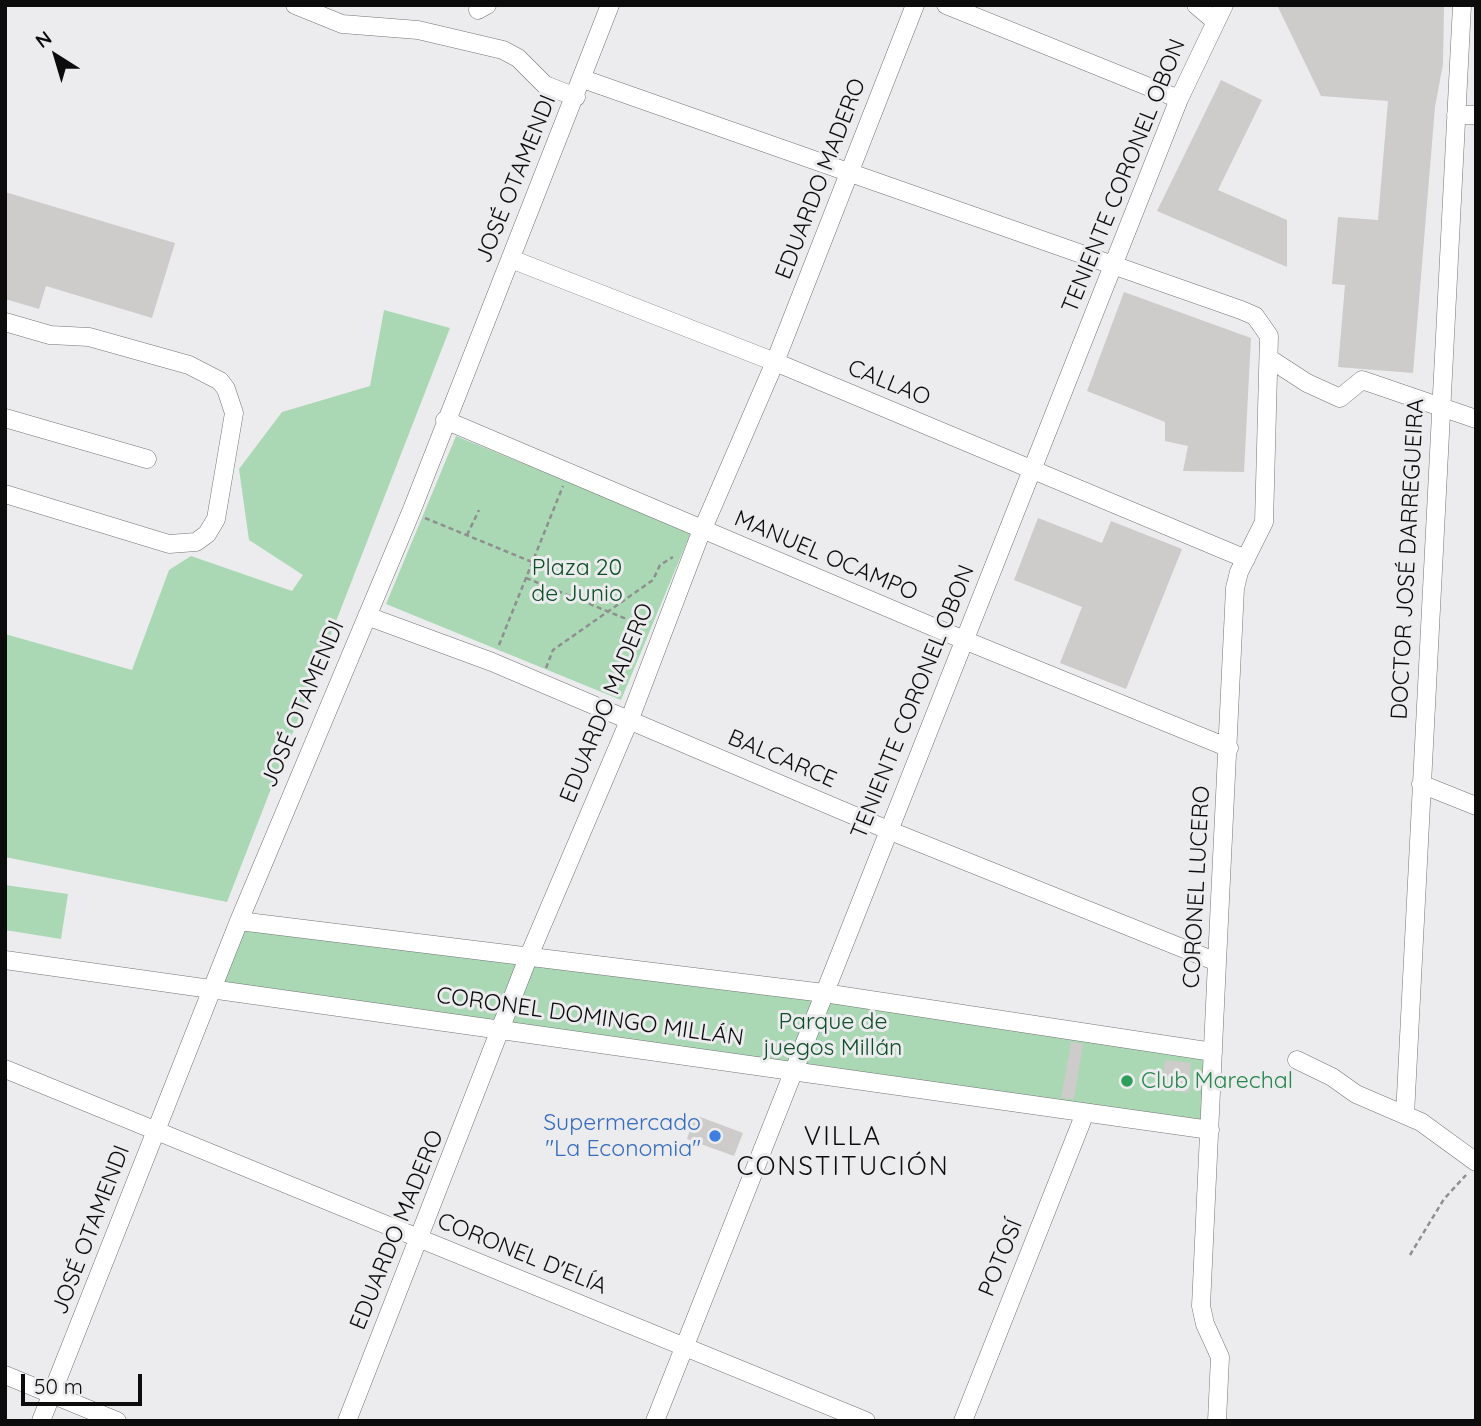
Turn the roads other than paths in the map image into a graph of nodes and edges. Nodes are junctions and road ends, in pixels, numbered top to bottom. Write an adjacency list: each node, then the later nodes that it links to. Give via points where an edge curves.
1 (295, 5): 10 (street, via 341,24 418,30 503,50 545,85)
2 (610, 5): 9 (street, JOSÉ OTAMENDI)
3 (915, 5): 14 (street, EDUARDO MADERO)
4 (946, 5): 11 (street)
5 (1196, 5): 8 (street)
6 (1224, 5): 8 (street, TENIENTE CORONEL OBON)
7 (1462, 5): 12 (street, DOCTOR JOSÉ DARREGUEIRA)
8 (1216, 22): 11 (street, TENIENTE CORONEL OBON)
9 (583, 79): 10 (street, JOSÉ OTAMENDI); 14 (street, CORONEL LUCERO)
10 (576, 97): 15 (street, JOSÉ OTAMENDI)
11 (1180, 99): 16 (street, TENIENTE CORONEL OBON)
12 (1456, 115): 13 (street); 20 (street, DOCTOR JOSÉ DARREGUEIRA)
13 (1476, 115)
14 (850, 174): 16 (street, CORONEL LUCERO); 19 (street, EDUARDO MADERO)
15 (511, 259): 19 (street, CALLAO); 23 (street, JOSÉ OTAMENDI)
16 (1113, 265): 18 (street, CORONEL LUCERO, via 1255,316 1269,336); 25 (street, TENIENTE CORONEL OBON)
17 (5, 322): 26 (street, via 50,335 89,337 200,370 220,381 234,413 216,519 196,542 169,544)
18 (1270, 359): 20 (street, via 1340,398 1362,380); 28 (street, CORONEL LUCERO, via 1264,523)
19 (775, 362): 25 (street, CALLAO); 27 (street, EDUARDO MADERO)
20 (1441, 407): 22 (street); 33 (street, DOCTOR JOSÉ DARREGUEIRA)
21 (5, 418): 24 (street)
22 (1476, 419)
23 (446, 420): 27 (street, MANUEL OCAMPO); 29 (street, JOSÉ OTAMENDI)
24 (147, 459)
25 (1033, 468): 28 (street, CALLAO); 30 (street, TENIENTE CORONEL OBON)
26 (5, 494)
27 (700, 535): 30 (street, MANUEL OCAMPO); 31 (street, EDUARDO MADERO)
28 (1246, 559): 32 (street, CORONEL LUCERO, via 1235,588)
29 (367, 615): 31 (street, BALCARCE); 36 (street, JOSÉ OTAMENDI)
30 (964, 640): 32 (street, MANUEL OCAMPO); 35 (street, TENIENTE CORONEL OBON)
31 (629, 721): 35 (street, BALCARCE); 37 (street, EDUARDO MADERO)
32 (1229, 748): 39 (street, CORONEL LUCERO)
33 (1421, 784): 34 (street); 48 (street, DOCTOR JOSÉ DARREGUEIRA)
34 (1476, 806)
35 (888, 830): 39 (street, BALCARCE); 41 (street, TENIENTE CORONEL OBON)
36 (239, 921): 37 (street); 40 (street, JOSÉ OTAMENDI)
37 (528, 958): 41 (street); 42 (street, EDUARDO MADERO)
38 (5, 960): 40 (street, CORONEL DOMINGO MILLÁN)
39 (1217, 962): 43 (street, CORONEL LUCERO)
40 (213, 990): 42 (street, CORONEL DOMINGO MILLÁN); 49 (street, JOSÉ OTAMENDI)
41 (824, 993): 43 (street); 46 (street, TENIENTE CORONEL OBON)
42 (503, 1029): 46 (street, CORONEL DOMINGO MILLÁN); 52 (street, EDUARDO MADERO)
43 (1213, 1052): 50 (street, CORONEL LUCERO)
44 (1297, 1060): 48 (street, via 1356,1094)
45 (5, 1069): 49 (street, CORONEL D'ELÍA)
46 (795, 1071): 47 (street, CORONEL DOMINGO MILLÁN); 53 (street, TENIENTE CORONEL OBON)
47 (1085, 1113): 50 (street, CORONEL DOMINGO MILLÁN); 61 (street, POTOSÍ)
48 (1405, 1115): 51 (street, via 1440,1134)
49 (156, 1130): 52 (street, CORONEL D'ELÍA); 55 (street, JOSÉ OTAMENDI)
50 (1210, 1130): 62 (street, CORONEL LUCERO, via 1201,1307 1220,1357)
51 (1473, 1166)
52 (420, 1240): 53 (street, CORONEL D'ELÍA); 58 (street, EDUARDO MADERO)
53 (687, 1345): 59 (street, TENIENTE CORONEL OBON); 60 (street, CORONEL D'ELÍA)
54 (5, 1375): 55 (street)
55 (52, 1394): 56 (street, JOSÉ OTAMENDI); 57 (street)
56 (41, 1421)
57 (117, 1421)
58 (347, 1421)
59 (655, 1421)
60 (866, 1421)
61 (963, 1421)
62 (1217, 1421)

